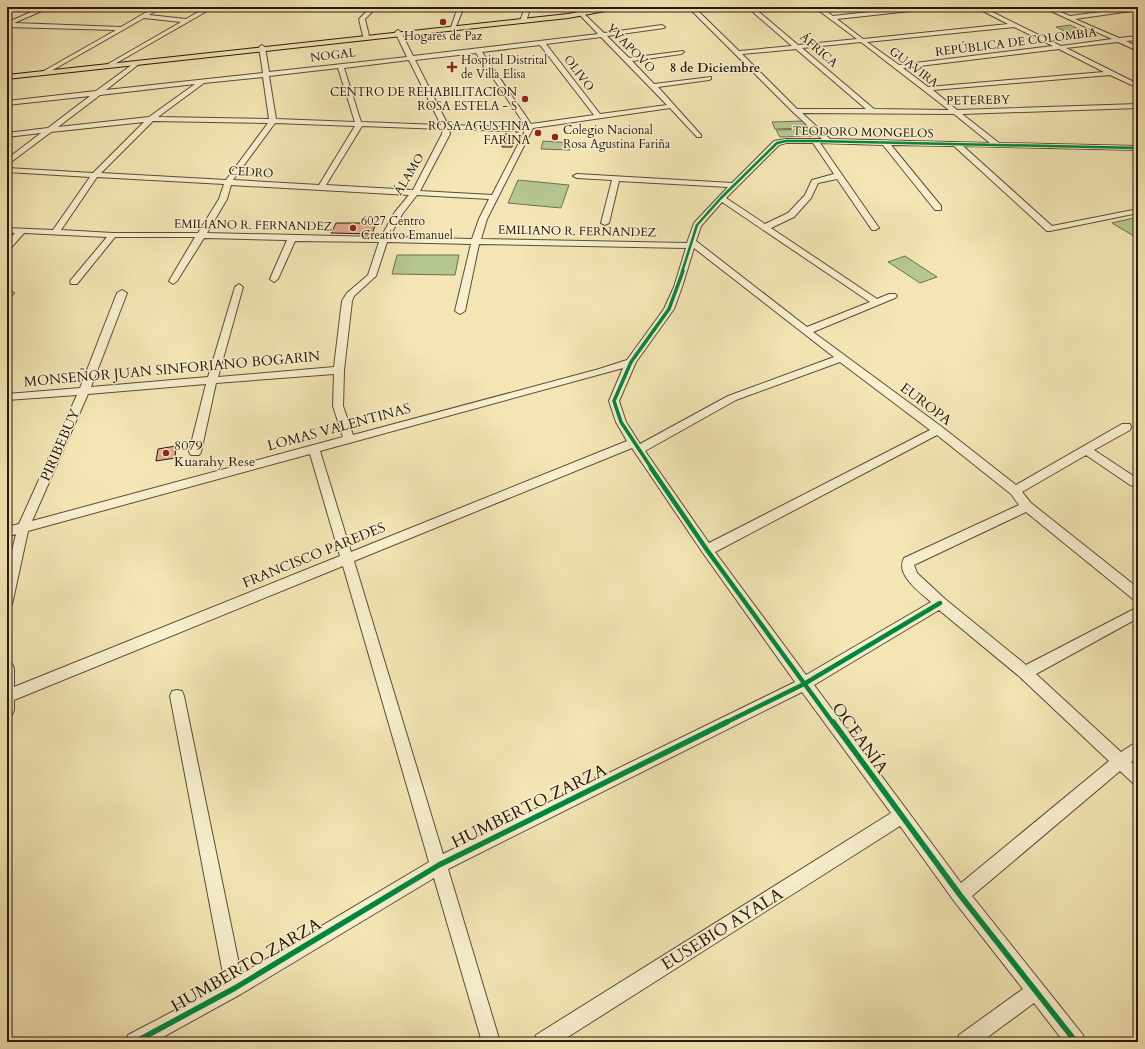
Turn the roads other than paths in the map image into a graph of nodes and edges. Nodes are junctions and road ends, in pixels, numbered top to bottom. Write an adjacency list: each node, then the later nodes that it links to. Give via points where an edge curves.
1 (48, 7): 22 (street)
2 (159, 7): 17 (street)
3 (211, 7): 21 (street)
4 (374, 7): 29 (street, via 362,19)
5 (461, 7): 25 (street)
6 (528, 7): 20 (street)
7 (616, 7): 14 (main road)
8 (692, 7): 40 (street)
9 (750, 7): 34 (street, ÁFRICA)
10 (817, 7): 18 (street, GUAVIRA)
11 (929, 7): 18 (street)
12 (978, 7): 23 (street)
13 (1045, 7): 19 (street)
14 (605, 8): 16 (main road)
15 (1138, 8): 19 (street)
16 (581, 13): 20 (main road); 28 (street, YVAPOVO)
17 (141, 16): 21 (street); 24 (street)
18 (832, 18): 31 (street, GUAVIRA)
19 (1069, 18): 32 (street)
20 (524, 20): 25 (main road)
21 (187, 21): 44 (street)
22 (7, 24): 24 (street)
23 (1014, 25): 31 (street); 36 (street)
24 (120, 28): 48 (street)
25 (452, 28): 27 (main road)
26 (662, 28): 28 (street, NOGAL)
27 (398, 34): 29 (main road); 35 (main road); 41 (street)
28 (603, 35): 33 (street, NOGAL); 42 (street, YVAPOVO)
29 (366, 36): 35 (main road)
30 (1138, 38): 32 (street, REPÚBLICA DE COLOMBIA)
31 (861, 40): 34 (street); 47 (street, GUAVIRA)
32 (1120, 41): 36 (street, REPÚBLICA DE COLOMBIA); 37 (street)
33 (542, 43): 38 (street, NOGAL); 64 (street, OLIVO)
34 (798, 46): 40 (street); 62 (street, ÁFRICA)
35 (263, 48): 43 (main road); 45 (main road); 50 (street)
36 (1059, 48): 47 (street, REPÚBLICA DE COLOMBIA); 49 (street)
37 (1138, 49)
38 (478, 51): 41 (street, NOGAL); 68 (street)
39 (681, 52): 42 (street)
40 (738, 52): 61 (street)
41 (412, 58): 46 (street, NOGAL); 69 (street)
42 (628, 60): 54 (street, YVAPOVO)
43 (137, 63): 45 (main road); 57 (street)
44 (111, 64): 45 (main road); 48 (main road)
45 (120, 64): 48 (main road)
46 (340, 66): 50 (street, NOGAL); 67 (street)
47 (896, 67): 56 (street, GUAVIRA)
48 (46, 72): 51 (main road)
49 (1109, 72): 55 (street); 56 (street)
50 (267, 74): 53 (street, NOGAL); 66 (street)
51 (7, 76)
52 (708, 78): 54 (street)
53 (203, 82): 57 (street, NOGAL); 65 (street)
54 (653, 86): 59 (street, YVAPOVO)
55 (1138, 86)
56 (927, 89): 63 (street, GUAVIRA)
57 (97, 93): 58 (street, NOGAL); 70 (street)
58 (7, 103)
59 (672, 106): 64 (street); 72 (street, YVAPOVO)
60 (1138, 106): 63 (street, PETEREBY)
61 (795, 111): 62 (street, PETEREBY); 74 (street)
62 (872, 111): 63 (street, PETEREBY)
63 (955, 112): 77 (street, GUAVIRA)
64 (598, 116): 68 (street)
65 (151, 119): 66 (street); 70 (street); 81 (street)
66 (273, 121): 67 (street); 85 (street)
67 (359, 124): 69 (street); 87 (street)
68 (530, 126): 69 (street, via 509,129); 89 (street)
69 (446, 128): 88 (street, ÁLAMO, via 446,134)
70 (48, 131): 71 (street); 79 (street)
71 (7, 135)
72 (699, 136)
73 (815, 141): 74 (street, TEODORO MONGELOS); 83 (street); 86 (street, TEODORO MONGELOS, via 778,143)
74 (828, 141): 75 (street, TEODORO MONGELOS)
75 (885, 142): 76 (street, TEODORO MONGELOS); 91 (street)
76 (956, 144): 77 (street, TEODORO MONGELOS); 92 (street, via 1050,229)
77 (997, 145): 78 (street, TEODORO MONGELOS)
78 (1138, 148)
79 (7, 163)
80 (7, 170): 81 (street, CEDRO)
81 (95, 175): 85 (street, CEDRO); 98 (street)
82 (577, 176): 84 (street)
83 (840, 176): 94 (street, via 815,182 808,196 791,215); 95 (street)
84 (616, 178): 86 (street); 93 (street)
85 (228, 182): 87 (street, CEDRO); 100 (street, via 223,199)
86 (734, 185): 90 (street, TEODORO MONGELOS)
87 (321, 188): 88 (street, CEDRO)
88 (415, 193): 89 (street, CEDRO); 102 (street, ÁLAMO, via 399,212)
89 (494, 197): 103 (street)
90 (721, 198): 94 (street); 104 (street, TEODORO MONGELOS, via 697,225)
91 (938, 208)
92 (1138, 211)
93 (605, 223)
94 (765, 227): 112 (street)
95 (875, 228)
96 (7, 230): 97 (street, EMILIANO R. FERNANDEZ)
97 (22, 230): 98 (street, EMILIANO R. FERNANDEZ); 105 (street)
98 (56, 232): 99 (street, EMILIANO R. FERNANDEZ)
99 (113, 235): 100 (street, EMILIANO R. FERNANDEZ); 108 (street)
100 (202, 235): 101 (street, EMILIANO R. FERNANDEZ); 107 (street)
101 (292, 238): 102 (street, EMILIANO R. FERNANDEZ); 106 (street)
102 (384, 239): 103 (street, EMILIANO R. FERNANDEZ); 117 (street, ÁLAMO, via 372,276 350,295 347,301)
103 (476, 241): 104 (street, EMILIANO R. FERNANDEZ); 113 (street)
104 (691, 244): 114 (street, EUROPA); 116 (street, TEODORO MONGELOS, via 669,309)
105 (7, 247)
106 (274, 279)
107 (173, 281)
108 (74, 282)
109 (239, 287): 118 (street)
110 (122, 293): 119 (street, PIRIBEBUY)
111 (892, 296): 112 (street)
112 (876, 302): 114 (street)
113 (460, 311)
114 (806, 331): 115 (street, EUROPA)
115 (841, 358): 122 (street, EUROPA); 124 (street, FRANCISCO PAREDES, via 732,398)
116 (631, 362): 123 (street, LOMAS VALENTINAS); 124 (street, TEODORO MONGELOS, via 614,401 621,422)
117 (338, 370): 118 (street, MONSEÑOR JUAN SINFORIANO BOGARIN); 123 (street, ÁLAMO, via 338,406)
118 (212, 380): 119 (street, MONSEÑOR JUAN SINFORIANO BOGARIN); 127 (street)
119 (84, 391): 120 (street, MONSEÑOR JUAN SINFORIANO BOGARIN); 131 (street, PIRIBEBUY)
120 (7, 397)
121 (1126, 427): 126 (street)
122 (938, 430): 129 (street, EUROPA); 133 (street)
123 (349, 439): 125 (street, LOMAS VALENTINAS)
124 (636, 446): 133 (street, OCEANÍA); 134 (street, FRANCISCO PAREDES)
125 (314, 449): 131 (street, LOMAS VALENTINAS); 134 (street)
126 (1086, 450): 128 (street); 129 (street)
127 (195, 452)
128 (1134, 482)
129 (1016, 491): 130 (street, EUROPA)
130 (1027, 506): 135 (street, EUROPA); 137 (street, via 908,562 912,576)
131 (23, 528): 132 (street, LOMAS VALENTINAS); 136 (street, PIRIBEBUY)
132 (7, 532)
133 (707, 550): 141 (street, OCEANÍA)
134 (346, 558): 142 (street, FRANCISCO PAREDES); 149 (street)
135 (1138, 595)
136 (7, 600)
137 (940, 603): 140 (street); 141 (street, HUMBERTO ZARZA)
138 (1138, 612): 140 (street)
139 (7, 668): 142 (street)
140 (1025, 673): 146 (street)
141 (804, 684): 148 (street, OCEANÍA); 149 (street, HUMBERTO ZARZA)
142 (7, 696): 144 (street)
143 (177, 696): 151 (street)
144 (7, 710)
145 (1138, 748): 146 (street)
146 (1120, 761): 147 (street); 150 (street)
147 (1138, 778)
148 (901, 816): 150 (street, OCEANÍA); 155 (street, EUSEBIO AYALA)
149 (439, 865): 151 (street, HUMBERTO ZARZA); 154 (street)
150 (960, 895): 152 (street, OCEANÍA)
151 (235, 988): 153 (street, HUMBERTO ZARZA)
152 (1036, 990): 156 (street); 157 (street, OCEANÍA)
153 (136, 1042)
154 (491, 1042)
155 (543, 1042)
156 (966, 1042)
157 (1076, 1042)

